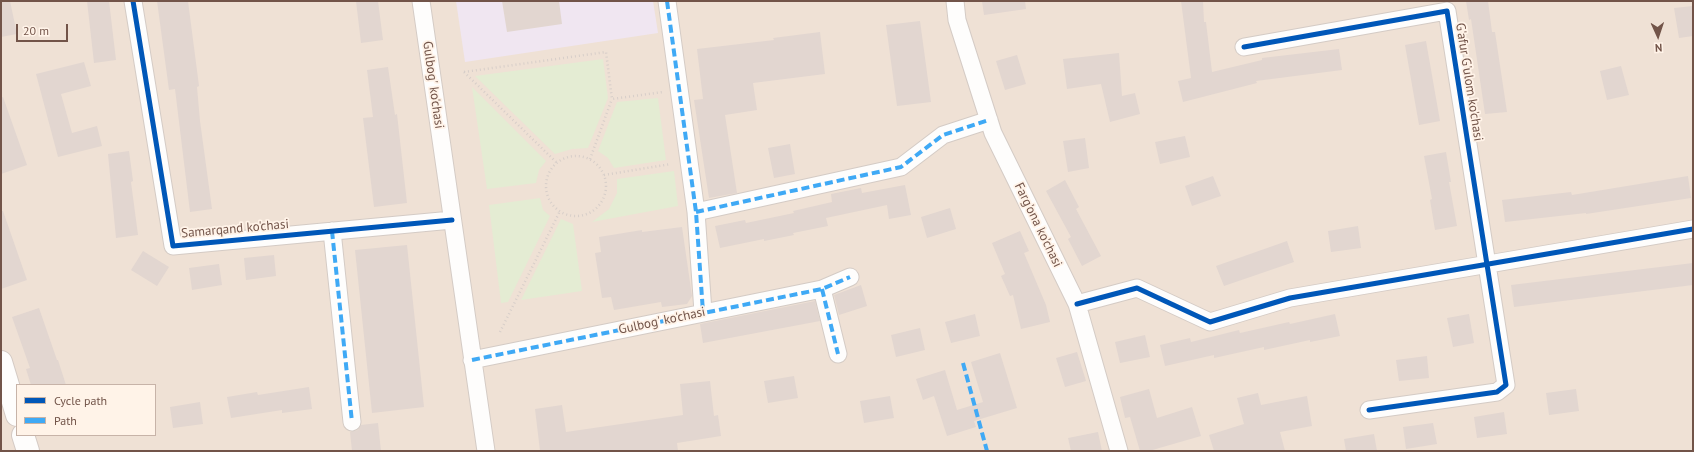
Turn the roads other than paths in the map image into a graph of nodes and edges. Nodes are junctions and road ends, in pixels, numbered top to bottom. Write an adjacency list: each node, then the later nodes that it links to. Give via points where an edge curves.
1 (133, 1): 10 (street, Samarqand ko'chasi, via 173,246)
2 (421, 1): 8 (street, Gulbog' ko'chasi)
3 (667, 1): 7 (street)
4 (955, 1): 6 (street, Farg'ona ko'chasi, via 957,20)
5 (1244, 47): 11 (street, G'afur G'ulom ko'chasi, via 1447,11)
6 (989, 120): 7 (street, via 943,135 901,167); 14 (street, Farg'ona ko'chasi, via 993,133)
7 (696, 212): 15 (street)
8 (452, 220): 10 (street, Samarqand ko'chasi); 17 (street, Gulbog' ko'chasi)
9 (1693, 229): 11 (street)
10 (332, 231): 21 (street)
11 (1487, 265): 14 (street, via 1290,298 1210,322 1137,288); 19 (street, G'afur G'ulom ko'chasi, via 1506,384 1497,392)
12 (850, 277): 13 (street, Gulbog' ko'chasi)
13 (822, 289): 15 (street, Gulbog' ko'chasi); 16 (street)
14 (1077, 304): 25 (street, Farg'ona ko'chasi)
15 (703, 312): 17 (street, Gulbog' ko'chasi)
16 (838, 354)
17 (472, 360): 24 (street, Gulbog' ko'chasi)
18 (1, 362): 20 (main road)
19 (1369, 410)
20 (16, 412)
21 (352, 422)
22 (23, 436): 23 (main road)
23 (28, 451)
24 (486, 451)
25 (1119, 451)

